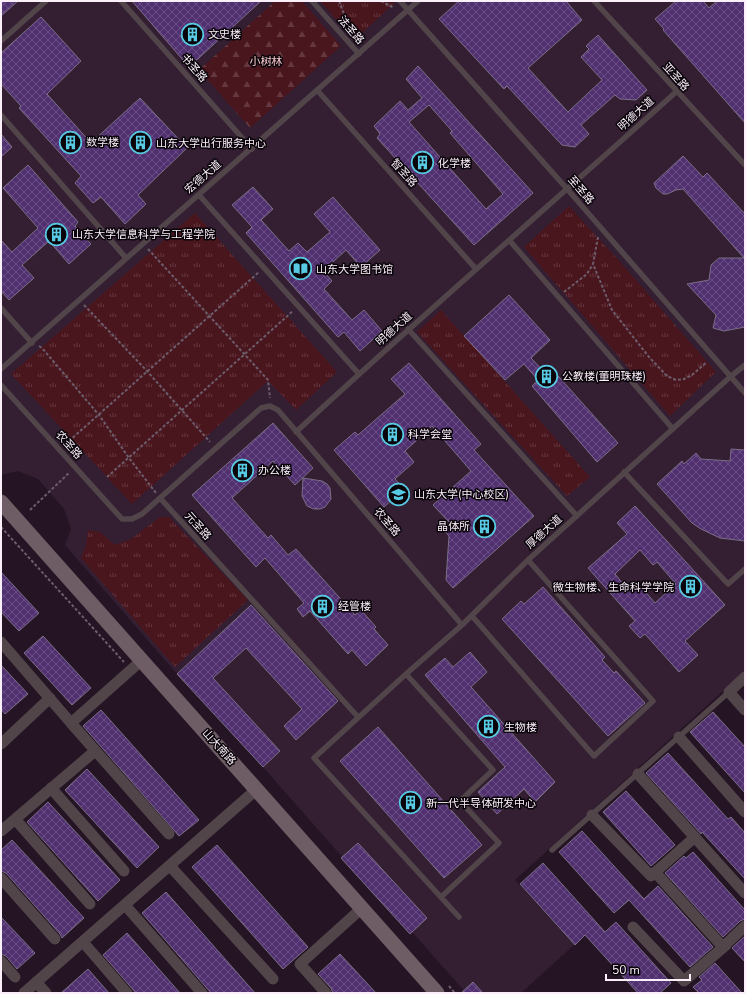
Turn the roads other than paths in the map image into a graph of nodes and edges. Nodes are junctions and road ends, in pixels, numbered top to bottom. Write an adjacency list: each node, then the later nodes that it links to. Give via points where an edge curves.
1 (46, 1): 8 (lane)
2 (121, 1): 13 (lane, 书圣路)
3 (312, 1): 9 (lane, 法圣路)
4 (400, 1): 7 (lane, 至圣路)
5 (418, 1): 7 (lane, 宏德大道)
6 (594, 1): 11 (lane, 亚圣路)
7 (407, 12): 9 (lane, 宏德大道); 15 (lane, 至圣路)
8 (1, 41)
9 (359, 54): 10 (lane, 宏德大道)
10 (317, 90): 13 (lane, 宏德大道); 19 (lane, 智圣路)
11 (676, 92): 14 (lane, 亚圣路); 15 (lane, 明德大道)
12 (1, 115): 18 (lane)
13 (252, 149): 16 (lane, 宏德大道)
14 (745, 165)
15 (568, 190): 17 (lane, 明德大道); 26 (lane, 至圣路)
16 (199, 194): 18 (lane, 宏德大道); 25 (lane)
17 (510, 241): 19 (lane, 明德大道); 29 (lane)
18 (126, 258): 22 (lane, 宏德大道)
19 (476, 269): 21 (lane, 明德大道)
20 (1, 308): 22 (lane)
21 (408, 329): 25 (lane, 明德大道); 34 (lane)
22 (32, 343): 24 (lane, 宏德大道)
23 (745, 365): 26 (lane, 厚德大道)
24 (1, 368)
25 (359, 374): 30 (lane, 明德大道)
26 (730, 376): 28 (lane, 至圣路); 29 (lane, 厚德大道)
27 (1, 385): 32 (lane, 农圣路, via 122,519 132,519 142,514)
28 (745, 393)
29 (674, 429): 31 (lane, 厚德大道)
30 (296, 432): 32 (lane, via 278,410 270,406 261,408); 38 (lane, 农圣路)
31 (624, 472): 34 (lane, 厚德大道); 36 (lane, via 728,584)
32 (160, 498): 46 (lane, 元圣路)
33 (1, 502): 40 (main road, 山大南路)
34 (577, 516): 35 (lane, 厚德大道)
35 (528, 560): 37 (lane, 厚德大道); 37 (lane, via 653,700 594,756)
36 (745, 569)
37 (472, 616): 38 (lane, 厚德大道)
38 (462, 625): 41 (lane, 厚德大道)
39 (1, 642): 44 (street)
40 (142, 660): 47 (street); 53 (main road, 山大南路)
41 (406, 674): 46 (lane, 厚德大道); 66 (lane, via 493,770 460,801 499,843)
42 (745, 677): 43 (street)
43 (729, 692): 45 (street); 48 (lane)
44 (50, 698): 47 (street); 49 (street)
45 (745, 710)
46 (358, 717): 66 (lane, 厚德大道, via 314,758)
47 (70, 723): 50 (street)
48 (679, 737): 51 (lane); 54 (street)
49 (2, 741)
50 (95, 751): 52 (street); 58 (street)
51 (638, 774): 55 (lane); 59 (street)
52 (51, 788): 56 (street); 62 (street)
53 (256, 790): 61 (street); 69 (main road, 山大南路)
54 (745, 812)
55 (592, 815): 60 (lane); 63 (street, via 651,876)
56 (15, 819): 57 (street); 67 (street)
57 (1, 831)
58 (169, 834)
59 (695, 837): 63 (street); 65 (street)
60 (552, 850)
61 (170, 866): 68 (street); 78 (street)
62 (124, 871)
63 (656, 872): 75 (street, via 723,947)
64 (1, 878): 73 (street)
65 (745, 893)
66 (441, 897): 70 (lane)
67 (90, 904)
68 (125, 905): 74 (street); 83 (street)
69 (362, 908): 84 (street, via 300,964); 85 (main road, 山大南路)
70 (459, 917)
71 (745, 926): 75 (street)
72 (634, 927): 75 (street, via 684,981)
73 (55, 939)
74 (83, 942): 79 (street); 82 (street)
75 (726, 945)
76 (1, 961): 77 (street)
77 (15, 977)
78 (273, 979)
79 (36, 982): 80 (street); 81 (street)
80 (24, 993)
81 (46, 993)
82 (128, 993)
83 (202, 993)
84 (326, 993)
85 (437, 993)

